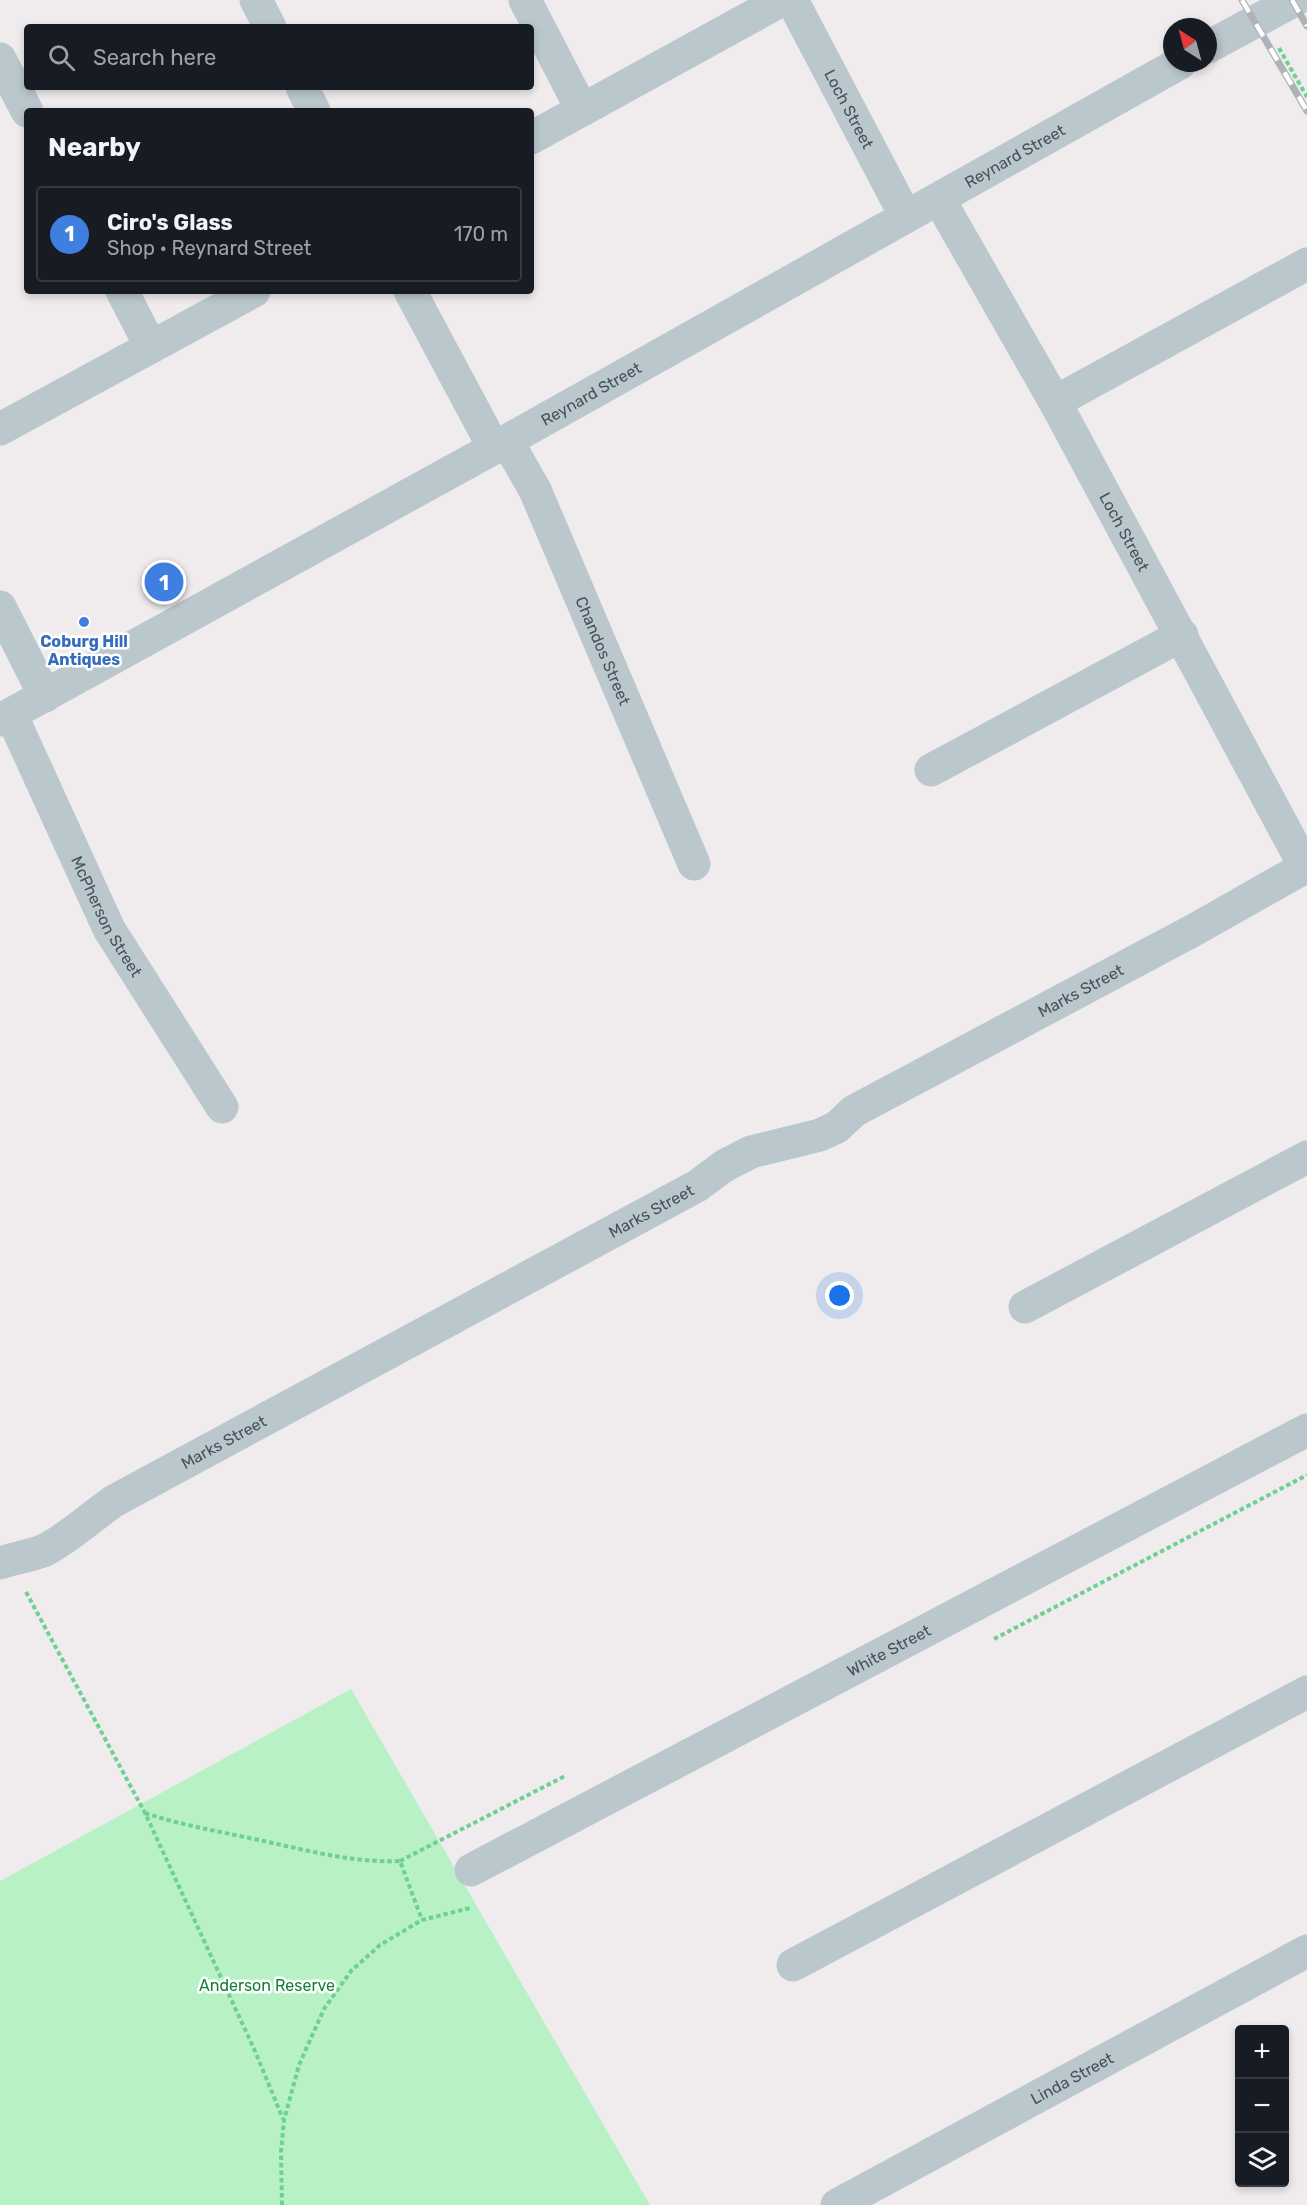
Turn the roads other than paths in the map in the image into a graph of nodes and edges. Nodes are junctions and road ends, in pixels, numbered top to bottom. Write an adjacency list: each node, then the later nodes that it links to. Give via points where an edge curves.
1 (256, 0): 6 (street)
2 (525, 0): 13 (street)
3 (782, 0): 13 (street)
4 (792, 0): 16 (street, Loch Street)
5 (1295, 0): 7 (street)
6 (268, 24)
7 (1217, 42)
8 (0, 60): 11 (street)
9 (1164, 72): 15 (street, Reynard Street)
10 (304, 90): 12 (street)
11 (25, 108)
12 (312, 108)
13 (582, 110): 14 (street)
14 (534, 136)
15 (939, 199): 16 (street, Reynard Street); 22 (street, Loch Street)
16 (906, 217): 24 (street, Reynard Street)
17 (1307, 264): 22 (street)
18 (124, 294): 21 (street)
19 (248, 294): 21 (street)
20 (412, 294): 24 (street, Chandos Street)
21 (151, 347): 23 (street)
22 (1055, 402): 26 (street, Loch Street)
23 (0, 429)
24 (501, 445): 27 (street, Reynard Street); 30 (street, Chandos Street, via 535,490)
25 (0, 607): 27 (street)
26 (1182, 635): 29 (street); 31 (street, Loch Street)
27 (45, 696): 28 (street, Reynard Street)
28 (6, 717): 32 (street, McPherson Street, via 109,929)
29 (931, 770)
30 (694, 864)
31 (1306, 867): 36 (street, Marks Street, via 854,1111 837,1127 751,1152 724,1166 697,1186 114,1501 63,1540 42,1551)
32 (222, 1107)
33 (1307, 1157): 34 (street)
34 (1025, 1307)
35 (1307, 1430): 38 (street, White Street)
36 (5, 1561)
37 (1307, 1692): 40 (street)
38 (471, 1870)
39 (1307, 1952): 41 (street, Linda Street)
40 (793, 1965)
41 (837, 2205)

